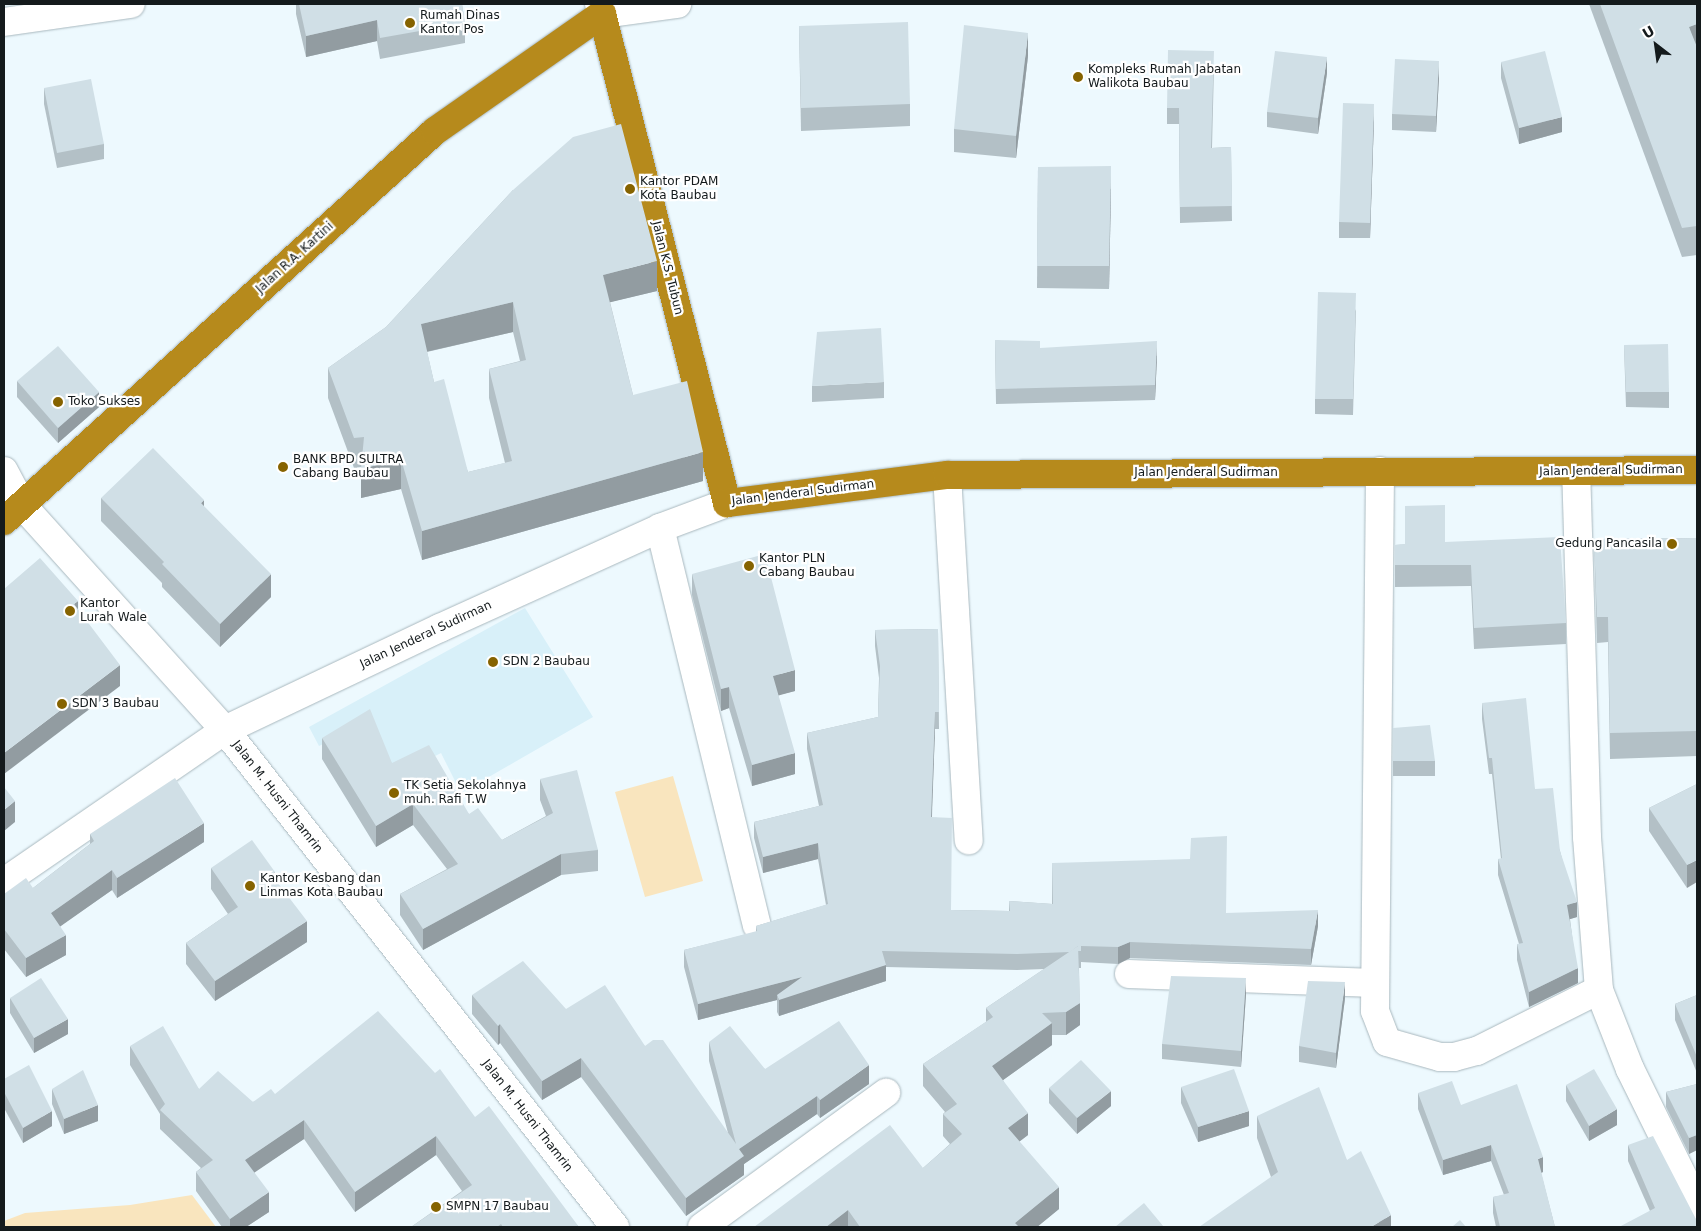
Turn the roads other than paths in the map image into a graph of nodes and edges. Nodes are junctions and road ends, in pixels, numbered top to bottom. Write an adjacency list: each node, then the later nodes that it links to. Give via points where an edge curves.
1 (131, 4): 4 (street)
2 (677, 4): 3 (street)
3 (600, 9): 10 (highway, Jalan K.S. Tubun); 11 (highway, Jalan R.A. Kartini, via 435,131)
4 (4, 22)
5 (1697, 470): 8 (highway, Jalan Jenderal Sudirman)
6 (4, 471): 11 (street, Jalan M. Husni Thamrin)
7 (1380, 471): 8 (highway, Jalan Jenderal Sudirman); 9 (highway, Jalan Jenderal Sudirman); 18 (street)
8 (1576, 472): 19 (street, via 1587,838)
9 (947, 475): 10 (highway, Jalan Jenderal Sudirman); 14 (street)
10 (727, 503): 12 (street, Jalan Jenderal Sudirman)
11 (13, 514): 13 (street, Jalan M. Husni Thamrin)
12 (660, 528): 13 (street, Jalan Jenderal Sudirman); 16 (street)
13 (225, 730): 15 (street, Jalan Jenderal Sudirman); 22 (street, Jalan M. Husni Thamrin)
14 (969, 840)
15 (4, 882)
16 (757, 925)
17 (1128, 974): 18 (street)
18 (1374, 983): 19 (street, via 1375,1011 1384,1038 1440,1057 1476,1051)
19 (1599, 990): 21 (street, via 1630,1069)
20 (886, 1093): 23 (street)
21 (1697, 1205)
22 (615, 1227)
23 (702, 1227)

